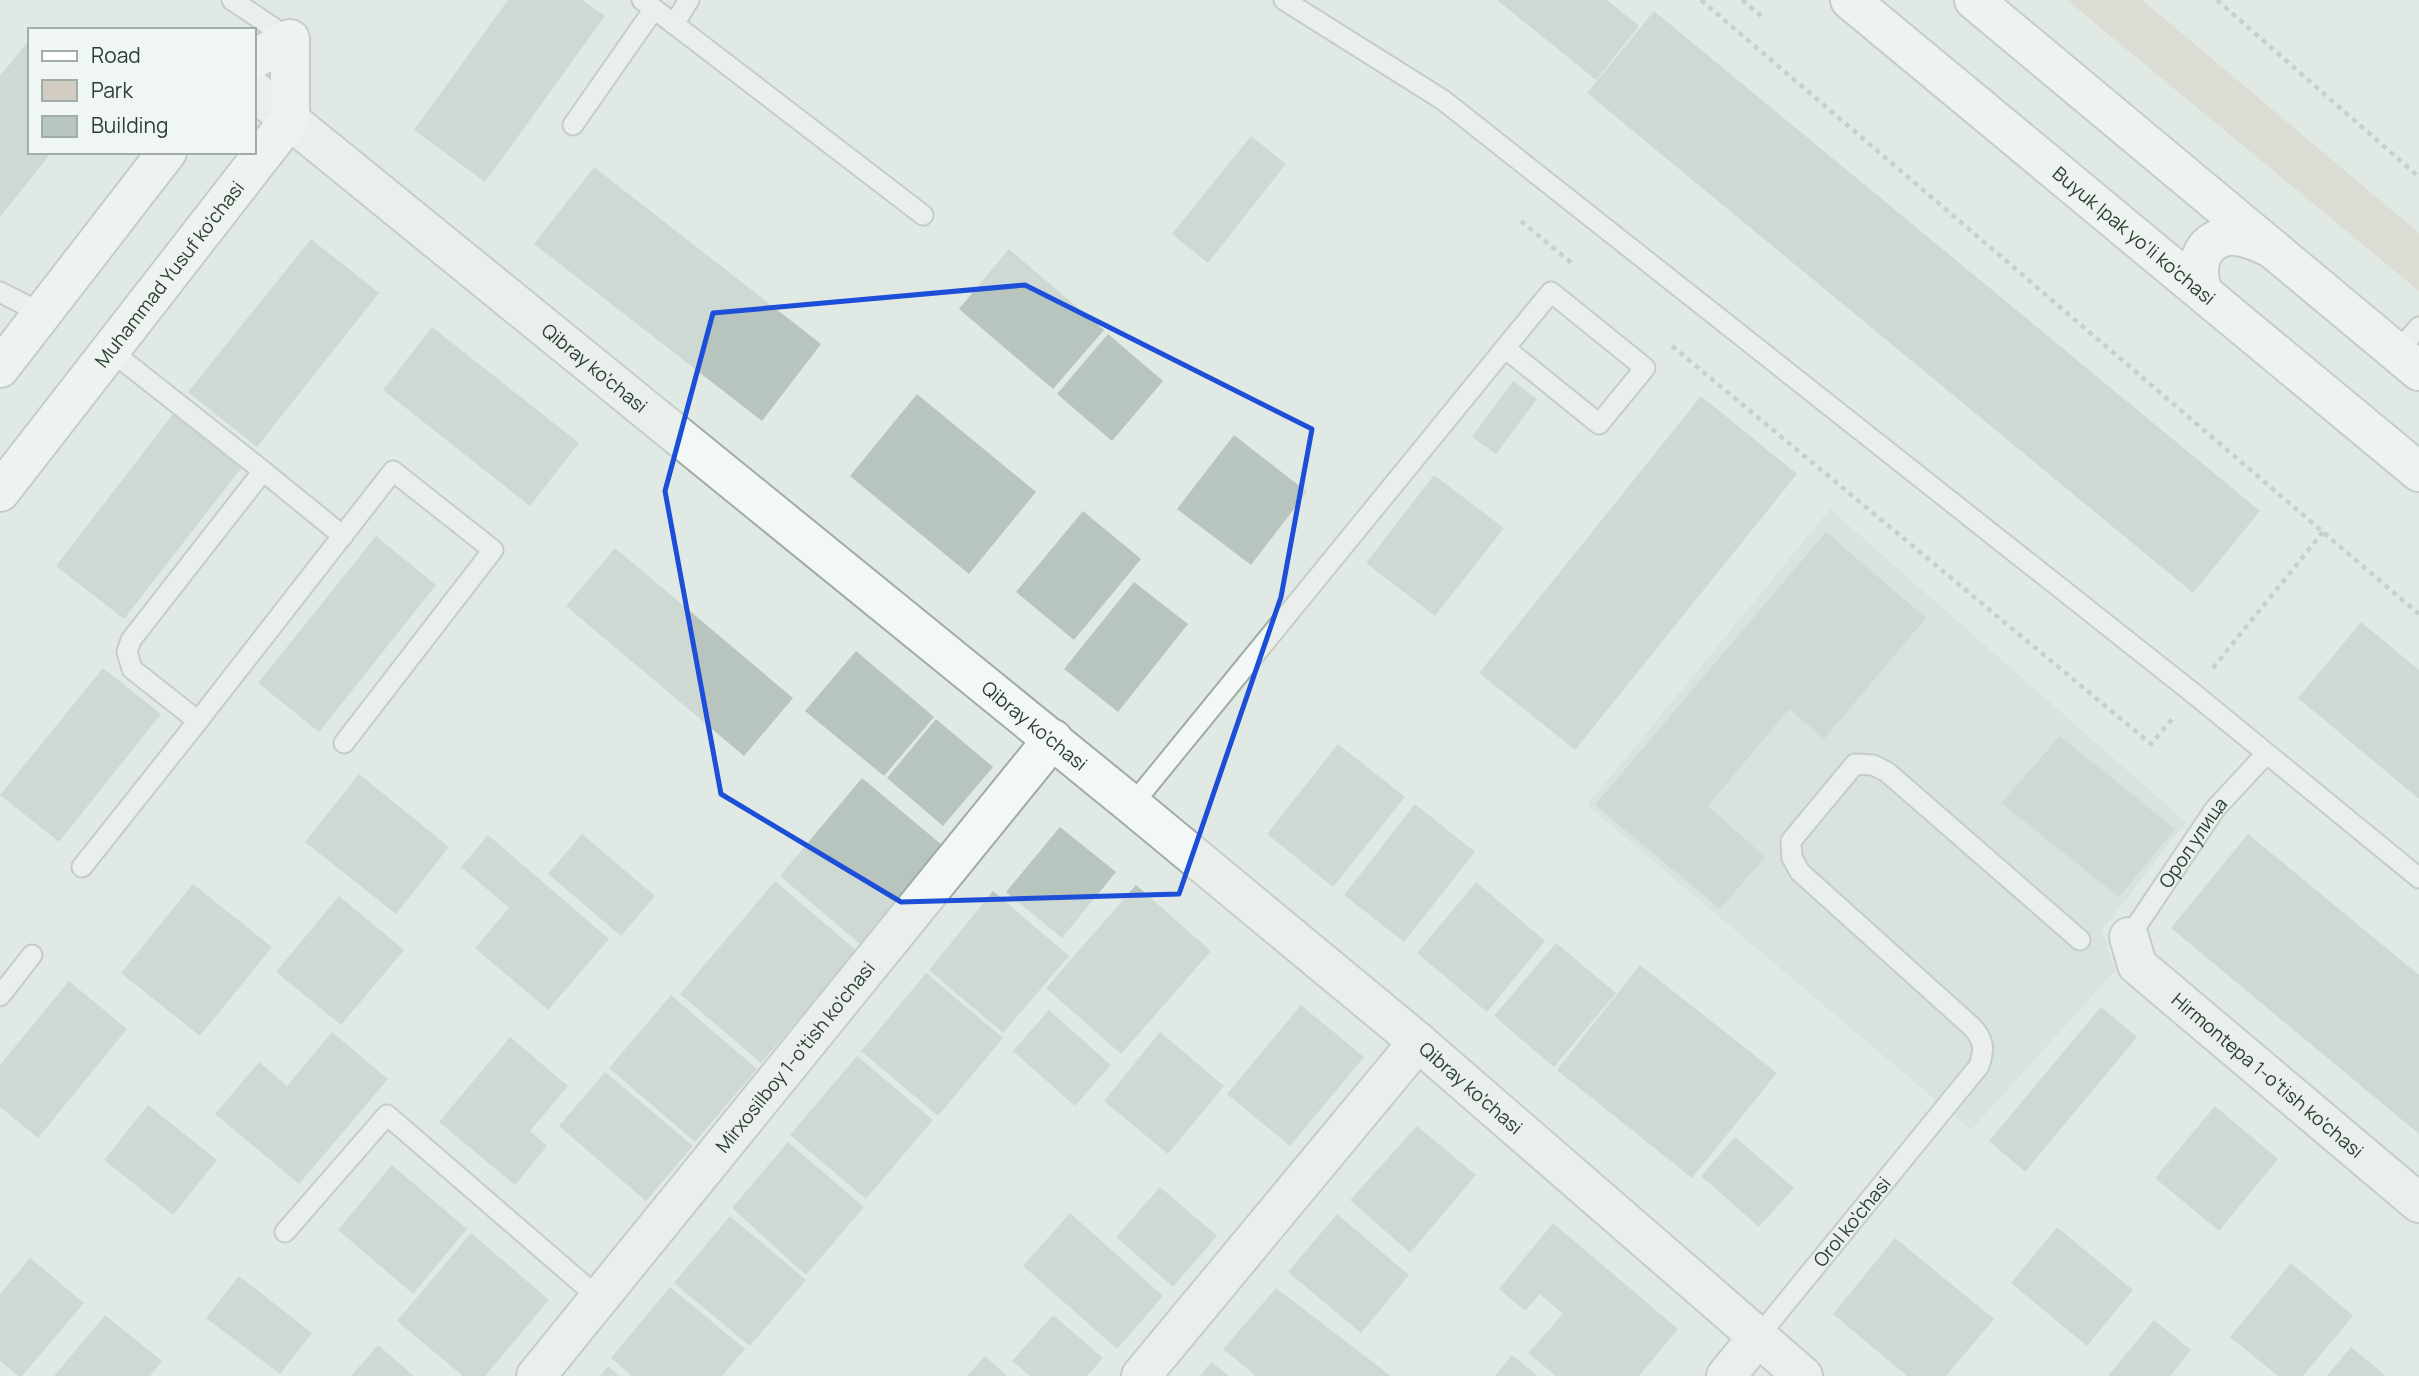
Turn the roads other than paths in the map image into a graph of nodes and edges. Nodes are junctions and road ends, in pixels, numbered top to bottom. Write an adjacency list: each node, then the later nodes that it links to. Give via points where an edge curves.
1 (232, 0): 8 (lane)
2 (689, 0): 7 (lane)
3 (1284, 0): 30 (lane, via 1443,100)
4 (1850, 0): 17 (main road, Buyuk Ipak yo'li ko'chasi)
5 (1974, 0): 15 (main road)
6 (648, 4): 7 (lane); 12 (lane)
7 (674, 24): 14 (lane)
8 (290, 39): 9 (main road); 11 (main road)
9 (256, 58)
10 (256, 93): 11 (street, Qibray ko'chasi)
11 (290, 119): 21 (main road, Muhammad Yusuf ko'chasi); 28 (street, Qibray ko'chasi)
12 (573, 125)
13 (165, 154): 18 (main road)
14 (923, 215)
15 (2269, 247): 17 (main road, via 2246,237 2218,239 2199,261 2197,275); 20 (main road)
16 (0, 292): 18 (lane)
17 (2203, 292): 24 (main road, Buyuk Ipak yo'li ko'chasi)
18 (41, 313): 22 (main road)
19 (1505, 348): 19 (lane, via 1598,424 1645,368 1551,292); 31 (lane)
20 (2412, 350)
21 (111, 351): 23 (lane); 25 (main road, Muhammad Yusuf ko'chasi)
22 (0, 368)
23 (263, 471): 26 (lane); 27 (lane, via 131,640 127,652 132,669)
24 (2419, 472)
25 (0, 492)
26 (343, 536): 27 (lane); 29 (lane, via 394,471 493,550)
27 (198, 722): 32 (lane)
28 (1044, 732): 31 (street, Qibray ko'chasi); 41 (street, Mirxosilboy 1-o'tish ko'chasi)
29 (344, 743)
30 (2266, 754): 33 (lane); 34 (lane, Орол улица, via 2215,809)
31 (1132, 805): 38 (street, Qibray ko'chasi)
32 (82, 867)
33 (2419, 878)
34 (2129, 937): 39 (street, Hirmontepa 1-o'tish ko'chasi, via 2137,965)
35 (2080, 940): 42 (lane, Orol ko'chasi, via 1887,772 1873,765 1855,764 1791,841 1792,858 1800,872 1984,1043 1979,1066)
36 (32, 955): 37 (lane)
37 (0, 996)
38 (1418, 1042): 42 (street, Qibray ko'chasi); 44 (street)
39 (2419, 1203)
40 (285, 1232): 41 (lane, via 387,1115)
41 (600, 1299): 43 (street, Mirxosilboy 1-o'tish ko'chasi)
42 (1757, 1338): 45 (street, Orol ko'chasi); 46 (street, Qibray ko'chasi)
43 (536, 1376)
44 (1141, 1376)
45 (1726, 1376)
46 (1803, 1376)

